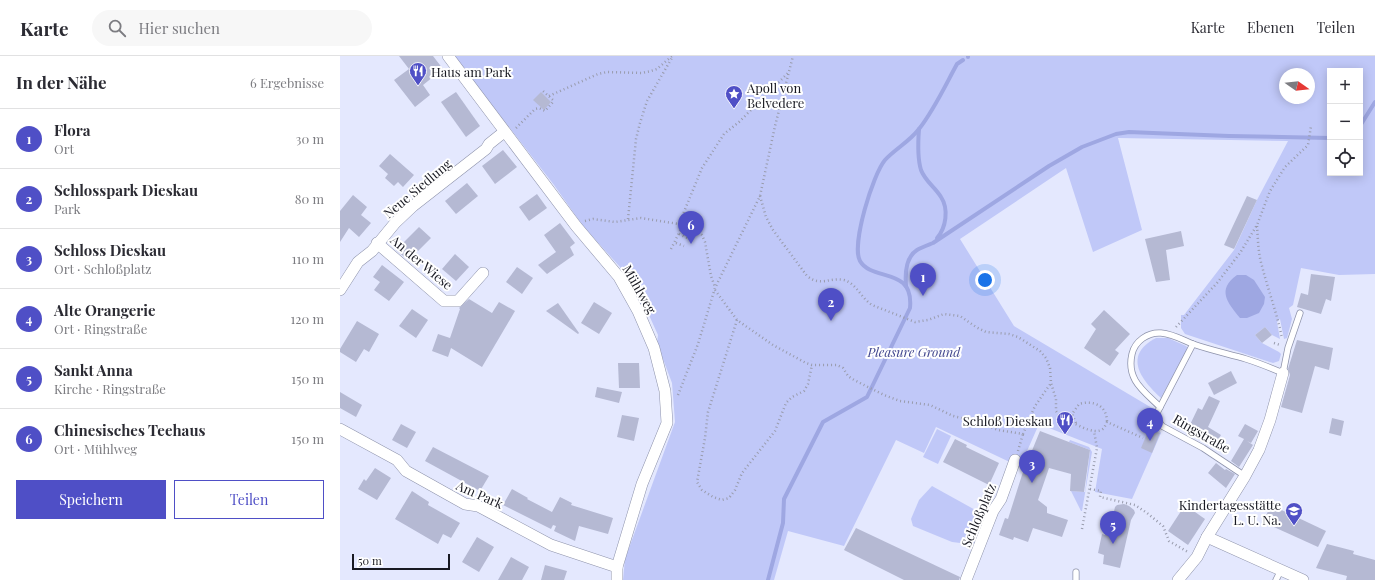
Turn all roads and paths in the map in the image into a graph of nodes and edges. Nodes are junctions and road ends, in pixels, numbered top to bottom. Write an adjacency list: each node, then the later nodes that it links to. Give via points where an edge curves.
1 (448, 56): 8 (street, Mühlweg)
2 (673, 56): 6 (path, via 651,71 598,74); 10 (path, via 647,101 640,123)
3 (793, 56): 4 (path)
4 (789, 72): 9 (path); 11 (path, via 724,134 702,168)
5 (543, 91): 6 (path)
6 (549, 96): 8 (path, via 553,102 545,111 535,109 513,130)
7 (1311, 126): 14 (path, via 1308,145 1285,167 1270,191)
8 (504, 132): 13 (street, Mühlweg); 18 (street, Neue Siedlung, via 413,206)
9 (760, 196): 22 (path); 31 (path, via 773,230 812,280 848,282 866,301 915,322 952,314 986,332 1018,337 1046,358)
10 (628, 219): 11 (path, via 641,218); 13 (path, via 615,222 593,219)
11 (679, 224): 12 (path)
12 (684, 225): 15 (path); 22 (path, via 702,235)
13 (576, 226): 46 (street, Mühlweg, via 619,277 638,311 654,348 665,391 667,423 642,484)
14 (1257, 226): 26 (path, via 1240,254 1217,283); 28 (path, via 1262,265)
15 (679, 234): 16 (path); 17 (path)
16 (688, 238)
17 (676, 242): 19 (path); 20 (path)
18 (377, 243): 21 (street, An der Wiese, via 444,301 458,301); 23 (street, Neue Siedlung, via 372,252 358,262)
19 (684, 246)
20 (671, 250)
21 (483, 273)
22 (715, 289): 25 (path); 32 (path, via 698,344)
23 (340, 290)
24 (1300, 313): 30 (lane, via 1288,348)
25 (737, 320): 29 (path, via 773,345); 29 (path, via 708,412 697,482 702,490 713,497 722,500 729,498 742,473 775,431 786,403 806,388)
26 (1176, 327)
27 (1193, 344): 30 (lane, Ringstraße); 33 (lane, Ringstraße); 33 (lane, Ringstraße, via 1160,333 1142,338 1134,348 1131,363 1134,380)
28 (1284, 346)
29 (812, 365): 38 (path, via 837,365 843,368 848,376 867,387 900,401 930,405 953,416 998,430)
30 (1283, 373): 41 (street, via 1259,450)
31 (1051, 382): 35 (path, via 1056,399 1056,411); 38 (path, via 1035,406)
32 (675, 402)
33 (1160, 407): 41 (lane, Ringstraße, via 1157,418 1162,426 1203,448)
34 (1107, 422): 35 (path, via 1106,412 1102,407 1096,403 1085,402 1078,404 1072,414); 37 (path, via 1100,431); 39 (path)
35 (1076, 424): 37 (path)
36 (340, 429): 46 (street, Am Park, via 396,460 406,471 465,504 478,506 551,545)
37 (1094, 431): 42 (path, via 1097,448)
38 (1023, 434): 40 (path)
39 (1143, 438)
40 (1015, 460): 50 (street, Schloßplatz)
41 (1245, 476): 44 (street)
42 (1090, 489): 43 (path); 45 (path, via 1101,490 1100,497 1135,505 1148,513 1163,526 1169,541)
43 (1082, 529)
44 (1207, 537): 45 (street); 48 (street)
45 (1197, 557): 52 (street)
46 (618, 567): 49 (street, Mühlweg)
47 (1076, 572): 51 (lane)
48 (1279, 575): 53 (street)
49 (617, 580)
50 (966, 580)
51 (1076, 580)
52 (1178, 580)
53 (1303, 580)

